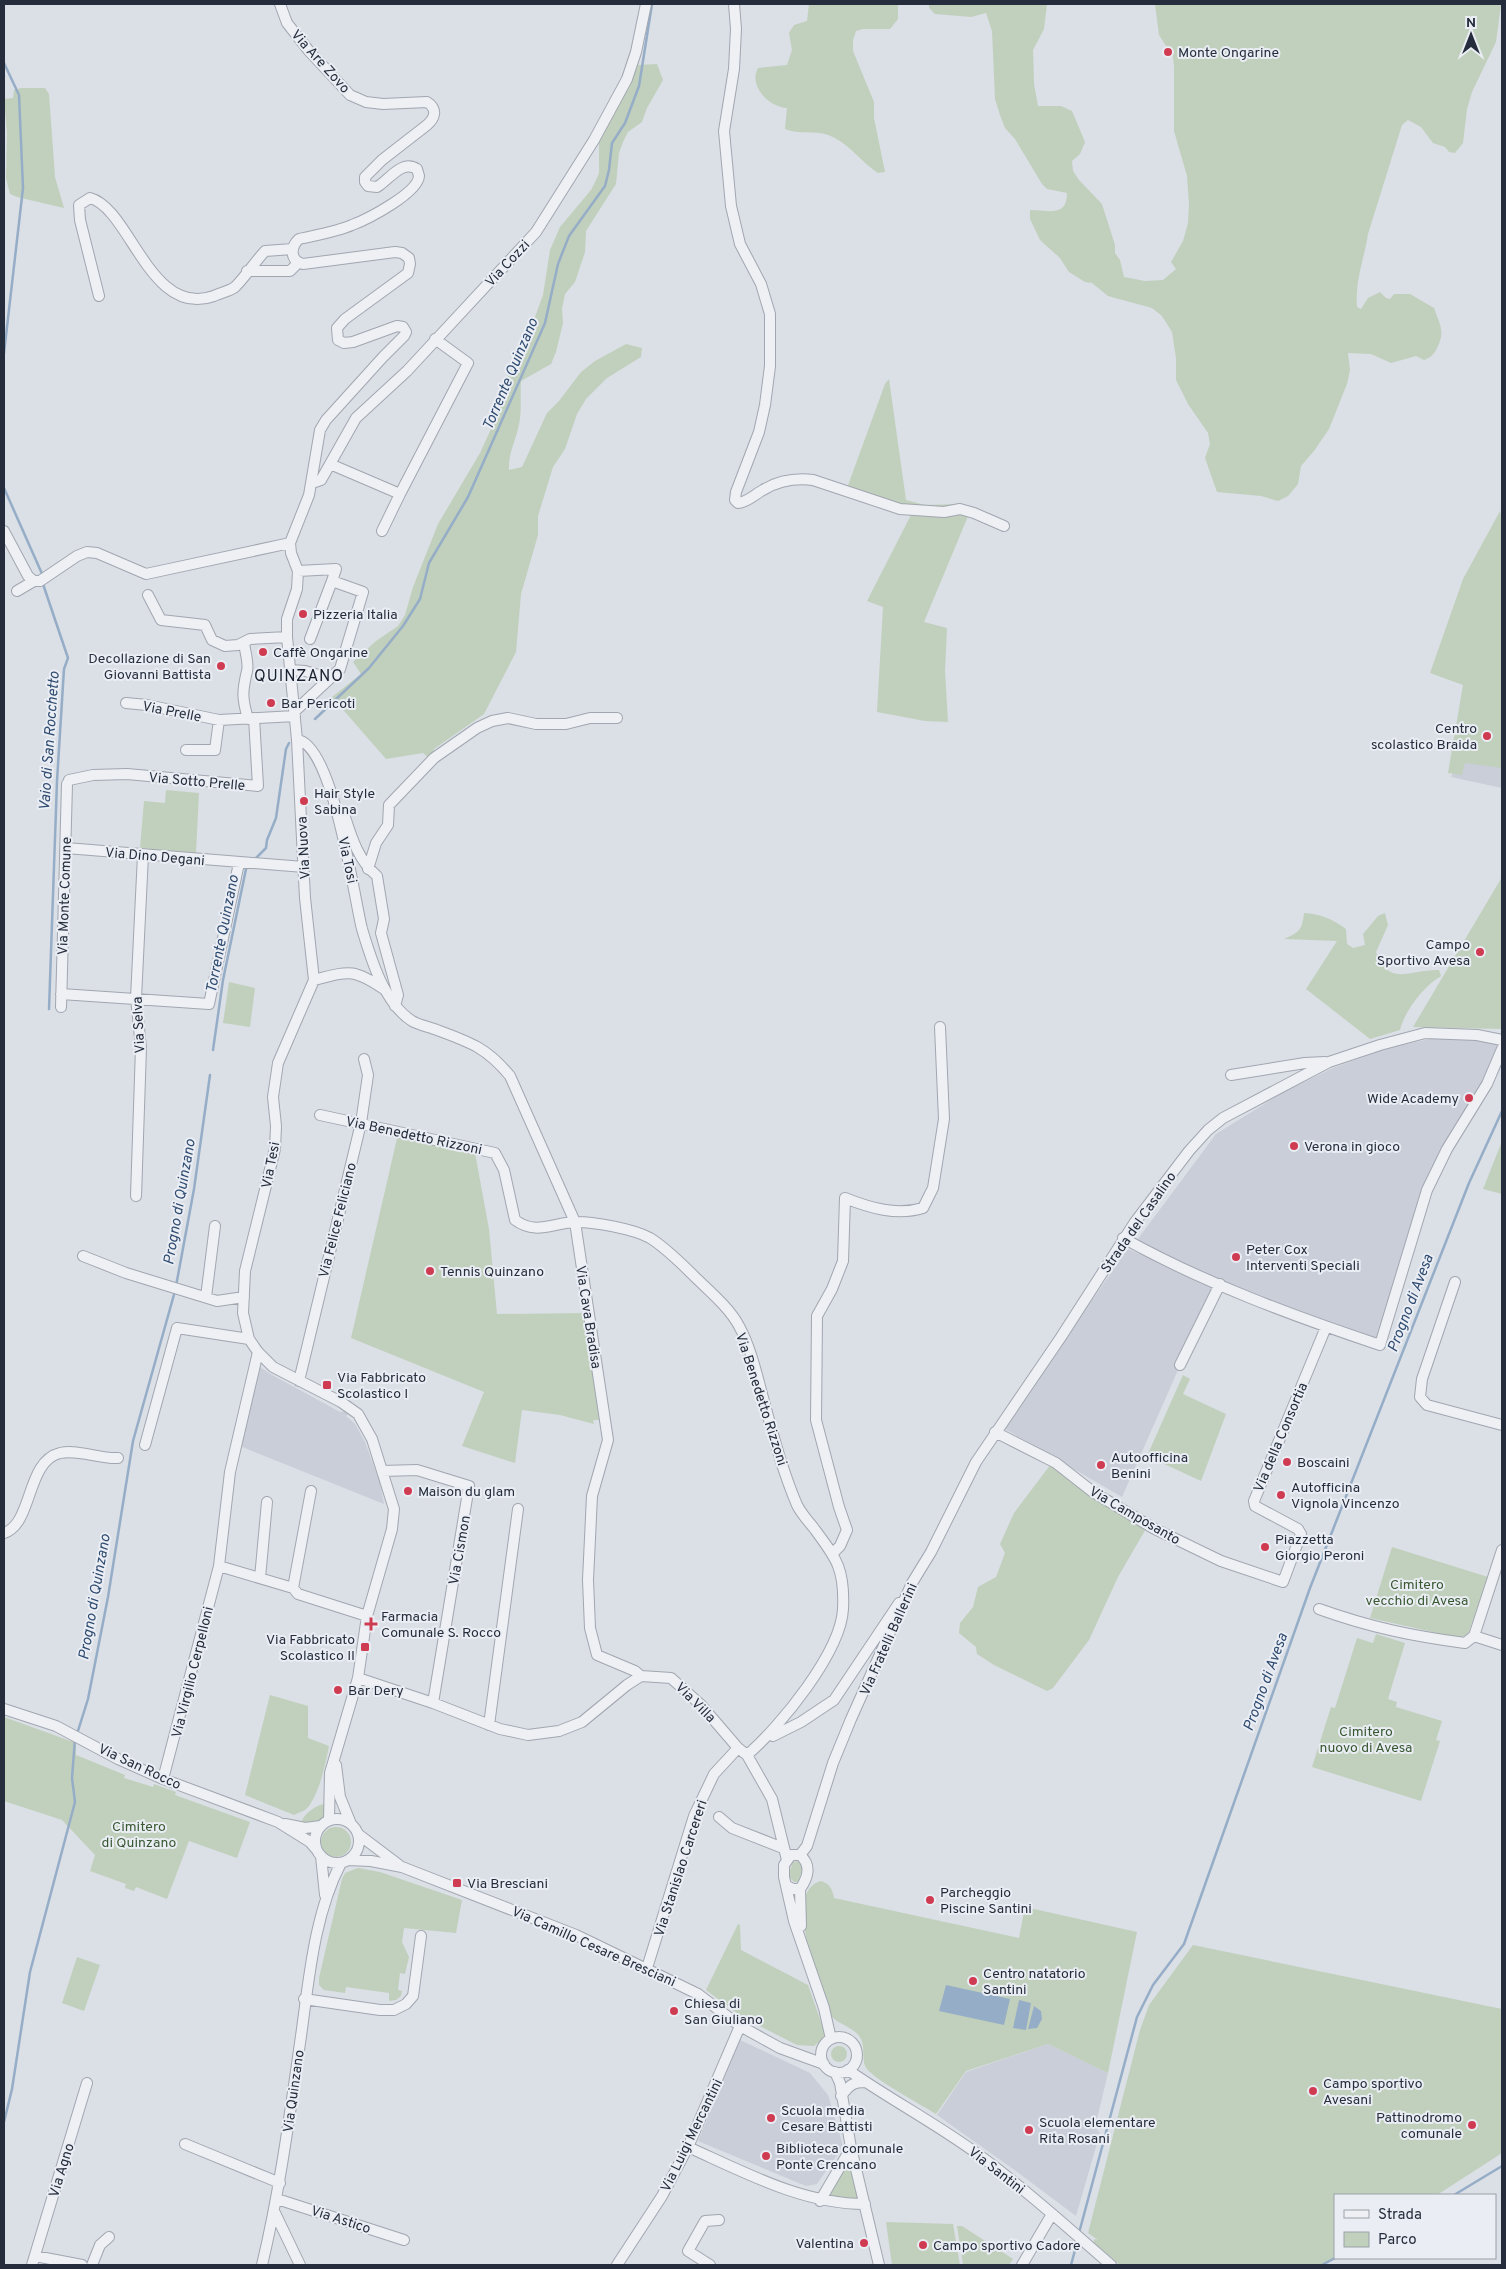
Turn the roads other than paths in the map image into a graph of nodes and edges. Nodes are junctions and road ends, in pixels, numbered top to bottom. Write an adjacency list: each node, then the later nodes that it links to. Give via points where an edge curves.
1 (280, 4): 4 (street, Via Are Zovo, via 287,23 350,95 366,102 383,104 427,102 435,113 427,125 365,177 368,186 377,187 403,167 411,166 420,176 414,187 400,199 351,226 299,239)
2 (646, 4): 8 (street, Via Cozzi, via 627,79 565,188 536,232)
3 (734, 4): 12 (street, via 734,69 724,131 731,206 740,244 761,284 770,314 765,405 735,500 743,503 781,482 804,479 900,509 944,512 960,509)
4 (293, 249): 5 (street, via 293,257); 6 (street, via 265,251)
5 (298, 263): 6 (street, via 290,272); 10 (street, via 398,252 408,256 410,264 405,277 345,319 338,328 338,340 348,343 397,326 403,326 406,332 326,420 320,430)
6 (247, 271): 7 (street, via 234,288 200,299 184,296 152,272 110,211 90,198 79,205 80,220)
7 (99, 296)
8 (436, 339): 9 (street, Via Cozzi, via 356,418); 11 (street, via 468,363)
9 (330, 464): 10 (street, Via Cozzi, via 320,480); 11 (street)
10 (312, 483): 15 (street)
11 (400, 494): 14 (street)
12 (1004, 526)
13 (4, 531): 17 (street, via 28,576)
14 (382, 531)
15 (290, 543): 16 (street); 17 (street, via 146,574 97,552 87,552)
16 (298, 571): 18 (street, via 336,569); 21 (street, Via Nuova, via 297,589 287,619)
17 (40, 580): 19 (street)
18 (332, 581): 22 (street); 25 (street, via 363,592 340,669)
19 (17, 591)
20 (148, 595): 23 (street, via 161,620 205,625 212,640 224,646)
21 (287, 638): 23 (street, via 250,639); 24 (street, Via Nuova)
22 (310, 639)
23 (244, 643): 28 (street, via 248,670 243,693)
24 (290, 670): 25 (street); 27 (street, Via Nuova)
25 (329, 678): 27 (street)
26 (126, 703): 30 (street, Via Prelle)
27 (295, 714): 28 (street, Via Prelle); 31 (street, Via Nuova)
28 (251, 718): 30 (street, Via Prelle); 34 (street, Via Sotto Prelle, via 258,786 127,774 94,775)
29 (617, 718): 39 (street, via 536,724 508,718 477,728 434,758 389,805 388,825 376,843)
30 (219, 720): 32 (street, Via Prelle, via 215,750)
31 (297, 740): 33 (street, Via Tosi, via 307,745); 38 (street, Via Nuova)
32 (186, 750)
33 (320, 764): 39 (street, via 330,773 354,846); 41 (street, Via Tosi, via 340,819 362,929)
34 (68, 782): 35 (street, Via Monte Comune)
35 (66, 848): 36 (street, Via Dino Degani); 42 (street, Via Monte Comune)
36 (143, 855): 37 (street, Via Dino Degani); 43 (street, Via Selva)
37 (242, 863): 38 (street, Via Dino Degani); 43 (street, via 209,1004)
38 (304, 868): 40 (street, Via Nuova)
39 (368, 869): 44 (street, via 377,876 384,919 381,933 398,995)
40 (314, 980): 41 (street, Via Tosi, via 353,972 366,976); 62 (street, Via Tesi, via 278,1063 273,1097 275,1149 245,1271)
41 (384, 989): 44 (street, Via Tosi)
42 (61, 994): 43 (street); 45 (street, Via Monte Comune)
43 (136, 998): 54 (street, Via Selva, via 141,1048)
44 (395, 1006): 55 (street, Via Cava Bradisa, via 413,1021 475,1045 499,1062 510,1076)
45 (61, 1007)
46 (940, 1027): 78 (street, via 944,1120 930,1199 923,1208 910,1212 866,1207 845,1198 843,1261 817,1316 816,1420 847,1530)
47 (1502, 1040): 50 (street, Strada del Casalino, via 1477,1035 1425,1033)
48 (1502, 1049): 63 (street, via 1487,1084 1427,1190 1380,1346)
49 (364, 1060): 53 (street, Via Felice Feliciano, via 368,1075)
50 (1329, 1062): 51 (street, Strada del Casalino); 57 (street, Strada del Casalino, via 1237,1110 1208,1130 1160,1187)
51 (1231, 1075)
52 (320, 1115): 53 (street, Via Benedetto Rizzoni)
53 (361, 1123): 55 (street, Via Benedetto Rizzoni, via 495,1153 504,1170 515,1220 534,1229); 67 (street, Via Felice Feliciano)
54 (136, 1196)
55 (575, 1222): 78 (street, Via Benedetto Rizzoni, via 598,1224 649,1238 702,1283 739,1325 798,1508); 88 (street, Via Cava Bradisa, via 608,1440 592,1496 588,1580 590,1628 597,1655)
56 (215, 1226): 61 (street)
57 (1124, 1238): 60 (street, via 1163,1260); 69 (street, Strada del Casalino)
58 (83, 1256): 61 (street, via 126,1273)
59 (1455, 1282): 68 (street, via 1422,1379 1420,1397 1427,1405)
60 (1220, 1284): 63 (street); 66 (street)
61 (206, 1297): 62 (street, via 217,1301)
62 (244, 1297): 64 (street, Via Tesi, via 243,1313)
63 (1326, 1327): 81 (street, Via della Consortia, via 1254,1501 1255,1506 1301,1534)
64 (249, 1339): 65 (street, Via Tesi); 70 (street, via 177,1328)
65 (258, 1352): 67 (street, Via Tesi, via 276,1369); 79 (street, Via Virgilio Cerpelloni, via 230,1472)
66 (1180, 1365)
67 (299, 1381): 72 (street, Via Tesi, via 358,1414 372,1440)
68 (1502, 1425)
69 (996, 1432): 81 (street, Via Camposanto, via 1056,1463 1154,1528 1221,1561); 82 (street, Via Fratelli Ballerini, via 976,1462)
70 (145, 1445)
71 (118, 1458): 76 (street, via 74,1452 53,1455 37,1475 16,1522 10,1531)
72 (382, 1471): 85 (street, Via Tesi, via 394,1509 392,1529); 90 (street, Via Cismon, via 416,1470 469,1486)
73 (311, 1492): 83 (street)
74 (267, 1502): 80 (street)
75 (518, 1509): 92 (street)
76 (4, 1533)
77 (1502, 1550): 86 (street)
78 (833, 1553): 93 (street, Via Benedetto Rizzoni, via 843,1588 843,1611 835,1643)
79 (219, 1566): 80 (street); 97 (street, Via Virgilio Cerpelloni)
80 (260, 1578): 83 (street)
81 (1283, 1582)
82 (912, 1583): 93 (street, via 834,1700); 105 (street, Via Fratelli Ballerini, via 851,1719 833,1763 807,1846)
83 (293, 1588): 85 (street, via 298,1594)
84 (1319, 1609): 86 (street, via 1362,1624 1423,1637 1465,1643)
85 (367, 1616): 89 (street, Via Quinzano)
86 (1474, 1636): 87 (street)
87 (1502, 1645)
88 (641, 1676): 92 (street, via 582,1722 559,1731 528,1735); 94 (street, Via Villa, via 671,1678 706,1710)
89 (358, 1678): 90 (street); 95 (street, Via Quinzano)
90 (433, 1703): 92 (street)
91 (4, 1709): 97 (street, Via San Rocco, via 82,1738)
92 (489, 1725)
93 (763, 1742): 96 (street)
94 (738, 1748): 96 (street, Via Villa); 114 (street, Via Stanislao Carcereri, via 714,1774 694,1816)
95 (336, 1754): 100 (street, Via Quinzano, via 329,1779); 101 (street, via 340,1797)
96 (747, 1755): 103 (street, Via Villa, via 772,1799)
97 (163, 1779): 99 (street, Via San Rocco)
98 (719, 1816): 103 (street, via 732,1828)
99 (278, 1822): 100 (street, Via San Rocco, via 305,1828); 104 (street, Via San Rocco, via 310,1842)
100 (325, 1823): 101 (street, via 342,1819); 104 (street, Via Quinzano, via 315,1839)
101 (352, 1824): 102 (street)
102 (358, 1834): 107 (street, Via Quinzano, via 358,1848); 108 (street, Via Camillo Cesare Bresciani)
103 (783, 1848): 106 (street, Via Villa)
104 (319, 1852): 107 (street, via 333,1863); 111 (street, Via Quinzano)
105 (800, 1855): 106 (street, via 791,1855); 110 (street, Via Villa, via 808,1868 808,1876)
106 (787, 1860): 109 (street, Via Villa, via 784,1872)
107 (345, 1862): 108 (street, Via Camillo Cesare Bresciani); 111 (street, Via Quinzano, via 334,1876)
108 (402, 1867): 114 (street, Via Camillo Cesare Bresciani, via 576,1935)
109 (787, 1886): 110 (street); 113 (street, Via Villa)
110 (800, 1889): 113 (street, Via Villa)
111 (325, 1904): 115 (street, Via Quinzano)
112 (421, 1936): 115 (street, via 413,1996 406,2004 394,2010 380,2010)
113 (802, 1942): 117 (street, Via Villa)
114 (647, 1968): 116 (street, Via Camillo Cesare Bresciani, via 698,1994)
115 (304, 1999): 128 (street, Via Quinzano)
116 (740, 2026): 119 (street, Via Camillo Cesare Bresciani); 126 (street, Via Luigi Mercantini)
117 (835, 2038): 118 (street, via 826,2043); 121 (street, via 846,2038 855,2045 858,2057)
118 (822, 2051): 119 (street); 120 (street)
119 (803, 2057): 120 (street, Via Camillo Cesare Bresciani)
120 (824, 2064): 121 (street, Via Santini)
121 (845, 2070): 123 (street, Via Santini); 124 (street, via 840,2084)
122 (87, 2084): 137 (street, Via Agno)
123 (869, 2084): 124 (street, via 855,2082); 133 (street, Via Santini, via 938,2126)
124 (842, 2096): 127 (street)
125 (185, 2144): 128 (street)
126 (688, 2147): 130 (street); 142 (street, Via Luigi Mercantini, via 662,2196)
127 (851, 2148): 130 (street); 131 (street)
128 (280, 2182): 129 (street, Via Quinzano)
129 (277, 2199): 132 (street, Via Quinzano); 136 (street, Via Astico)
130 (820, 2200): 131 (street)
131 (865, 2204): 144 (street)
132 (275, 2213): 140 (street, Via Quinzano); 141 (street)
133 (1052, 2214): 145 (street); 146 (street, Via Santini)
134 (719, 2220): 143 (street, via 705,2220 688,2251)
135 (109, 2237): 139 (street, via 100,2245)
136 (404, 2240)
137 (33, 2261): 138 (street, Via Agno)
138 (82, 2265)
139 (92, 2265)
140 (262, 2265)
141 (300, 2265)
142 (617, 2265)
143 (710, 2265)
144 (879, 2265)
145 (1022, 2265)
146 (1111, 2265)

